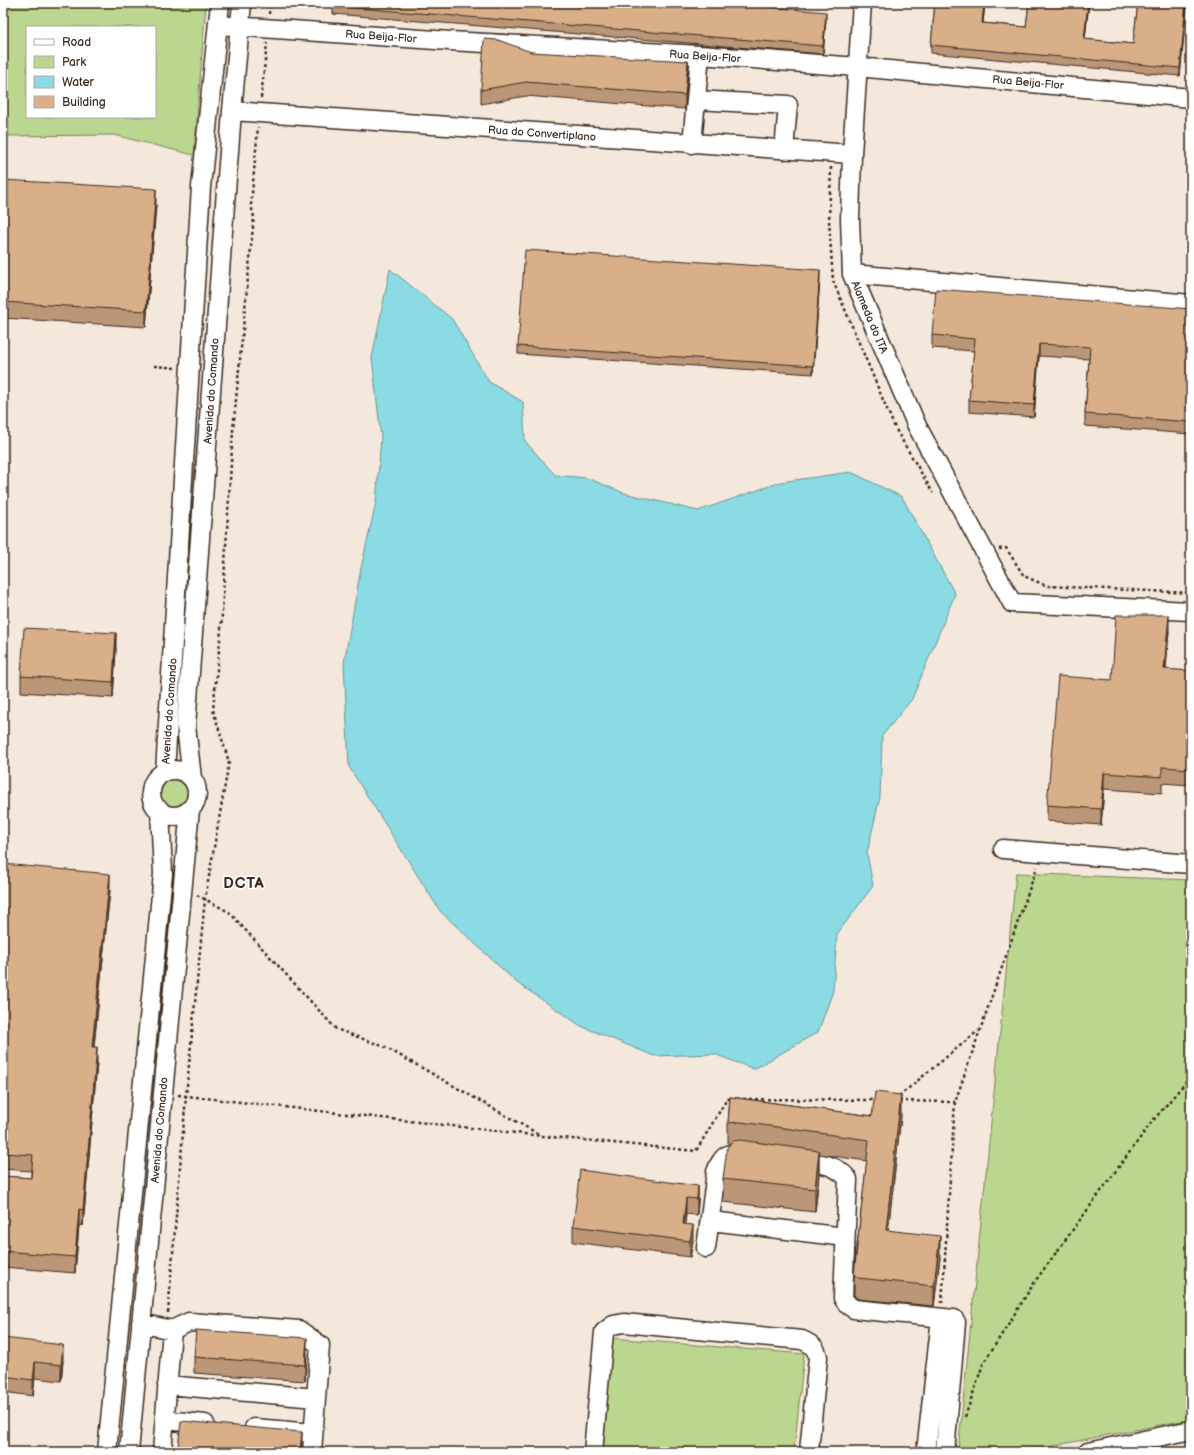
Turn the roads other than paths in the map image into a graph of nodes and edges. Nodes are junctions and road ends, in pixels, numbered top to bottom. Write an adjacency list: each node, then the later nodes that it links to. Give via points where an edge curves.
1 (220, 3): 4 (lane, Avenida do Comando)
2 (242, 3): 5 (lane, Avenida do Comando)
3 (862, 3): 7 (lane, Alameda do ITA)
4 (218, 25): 5 (lane, Rua Beija-Flor); 17 (lane, Avenida do Comando, via 201,187)
5 (240, 27): 6 (lane, Rua Beija-Flor); 10 (lane, Avenida do Comando)
6 (700, 55): 7 (lane, Rua Beija-Flor); 9 (lane)
7 (857, 67): 8 (lane, Rua Beija-Flor); 13 (lane, Alameda do ITA)
8 (1191, 98)
9 (696, 100): 11 (lane); 12 (lane, via 788,105)
10 (232, 111): 11 (lane, Rua do Convertiplano); 18 (lane, Avenida do Comando, via 186,726)
11 (692, 144): 12 (lane, Rua do Convertiplano)
12 (784, 150): 13 (lane, Rua do Convertiplano)
13 (852, 154): 14 (lane, Alameda do ITA)
14 (852, 274): 15 (lane); 16 (lane, Alameda do ITA, via 917,426 1012,602)
15 (1191, 304)
16 (1191, 611)
17 (165, 772): 18 (lane, via 180,770); 20 (lane, via 155,781 152,793 155,805)
18 (192, 778): 19 (lane, via 197,790)
19 (190, 809): 20 (lane, via 179,815 166,814); 27 (lane, Avenida do Comando)
20 (160, 810): 35 (lane, Avenida do Comando, via 163,874)
21 (1003, 849): 22 (lane)
22 (1191, 864)
23 (711, 1221): 24 (lane); 24 (lane, via 716,1172 720,1162 725,1156 740,1153 830,1166 844,1174 848,1179); 25 (lane)
24 (845, 1237): 26 (lane, via 843,1298 848,1305 854,1309)
25 (706, 1248)
26 (941, 1318): 41 (lane); 42 (lane, via 954,1319 957,1326)
27 (141, 1323): 28 (lane); 36 (lane, Avenida do Comando)
28 (169, 1330): 29 (lane); 30 (lane, via 189,1322 299,1330 320,1345)
29 (167, 1385): 30 (lane); 31 (lane)
30 (316, 1398): 33 (lane)
31 (165, 1420): 33 (lane); 37 (lane)
32 (1191, 1430): 34 (lane)
33 (313, 1433): 38 (lane)
34 (1114, 1449): 43 (lane)
35 (107, 1452)
36 (129, 1452)
37 (162, 1452)
38 (312, 1452)
39 (593, 1452): 40 (lane, via 604,1332 613,1325 624,1323 802,1340 809,1343 816,1349 818,1357)
40 (809, 1452)
41 (926, 1452)
42 (945, 1452)
43 (1088, 1452)

